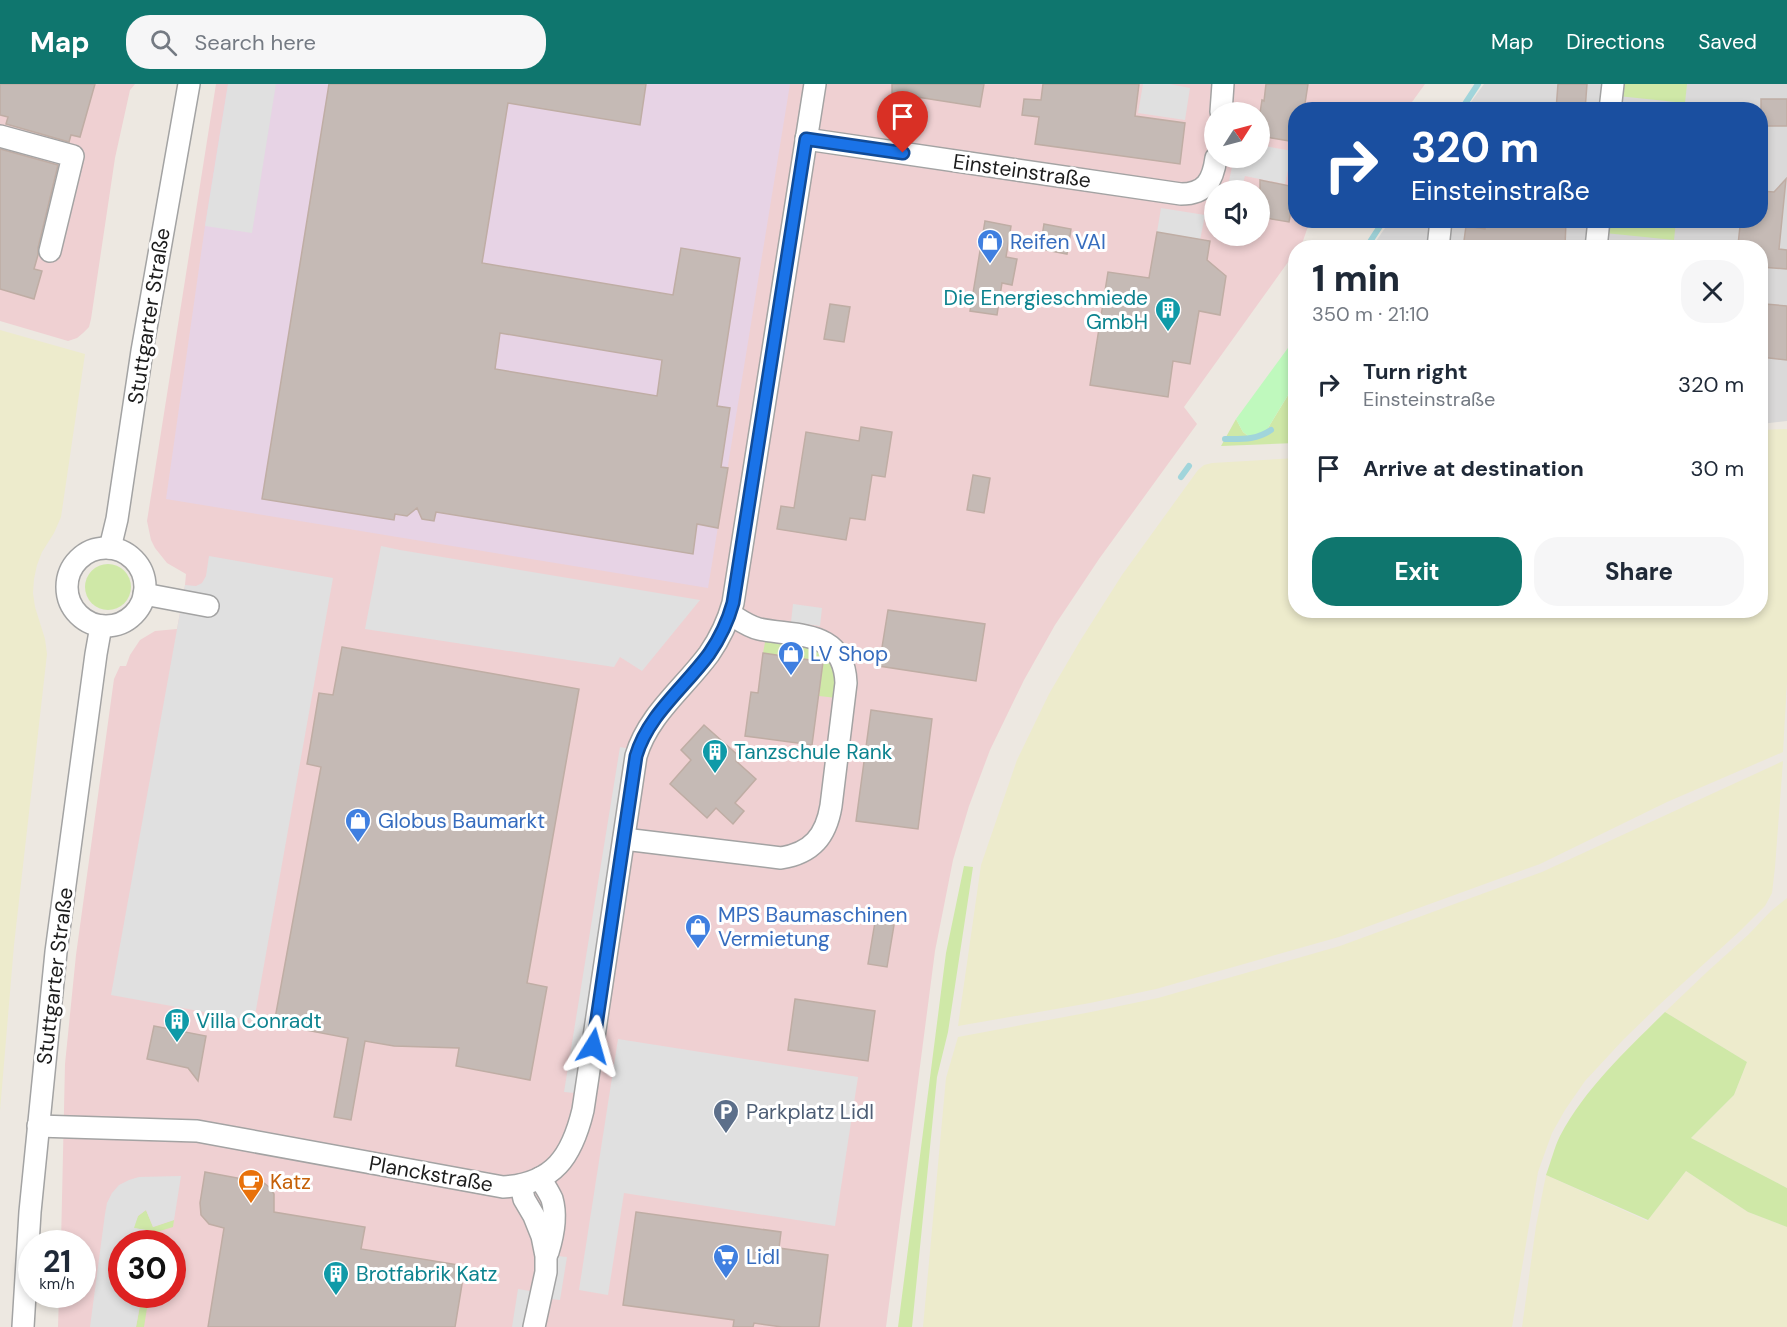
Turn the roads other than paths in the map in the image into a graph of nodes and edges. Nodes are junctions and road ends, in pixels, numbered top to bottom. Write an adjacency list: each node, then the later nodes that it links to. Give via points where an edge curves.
1 (189, 84): 11 (street, Stuttgarter Straße)
2 (814, 84): 8 (street)
3 (1223, 84): 5 (street)
4 (1613, 84): 6 (street)
5 (1222, 102)
6 (1611, 102)
7 (0, 136): 10 (street, via 73,156)
8 (806, 139): 9 (street, Einsteinstraße, via 1181,194 1198,191 1208,183); 14 (street)
9 (1214, 168)
10 (50, 251)
11 (110, 548): 12 (street, via 122,551 139,565); 15 (street, via 100,548 80,558 68,577 69,599 74,609 81,617)
12 (144, 594): 13 (street); 15 (street, via 133,616 113,626)
13 (208, 606)
14 (730, 614): 16 (street, via 710,652 639,744); 16 (street, via 756,628 813,636 827,643 842,661 846,683 827,825 809,848 781,858)
15 (102, 626): 17 (street, Stuttgarter Straße, via 56,952)
16 (624, 839): 18 (street, via 580,1122 566,1155 553,1169)
17 (38, 1126): 18 (street, Planckstraße, via 197,1131 475,1183 503,1186); 19 (street, Stuttgarter Straße)
18 (531, 1181): 20 (street, via 552,1199 554,1225)
19 (23, 1327)
20 (534, 1327)

